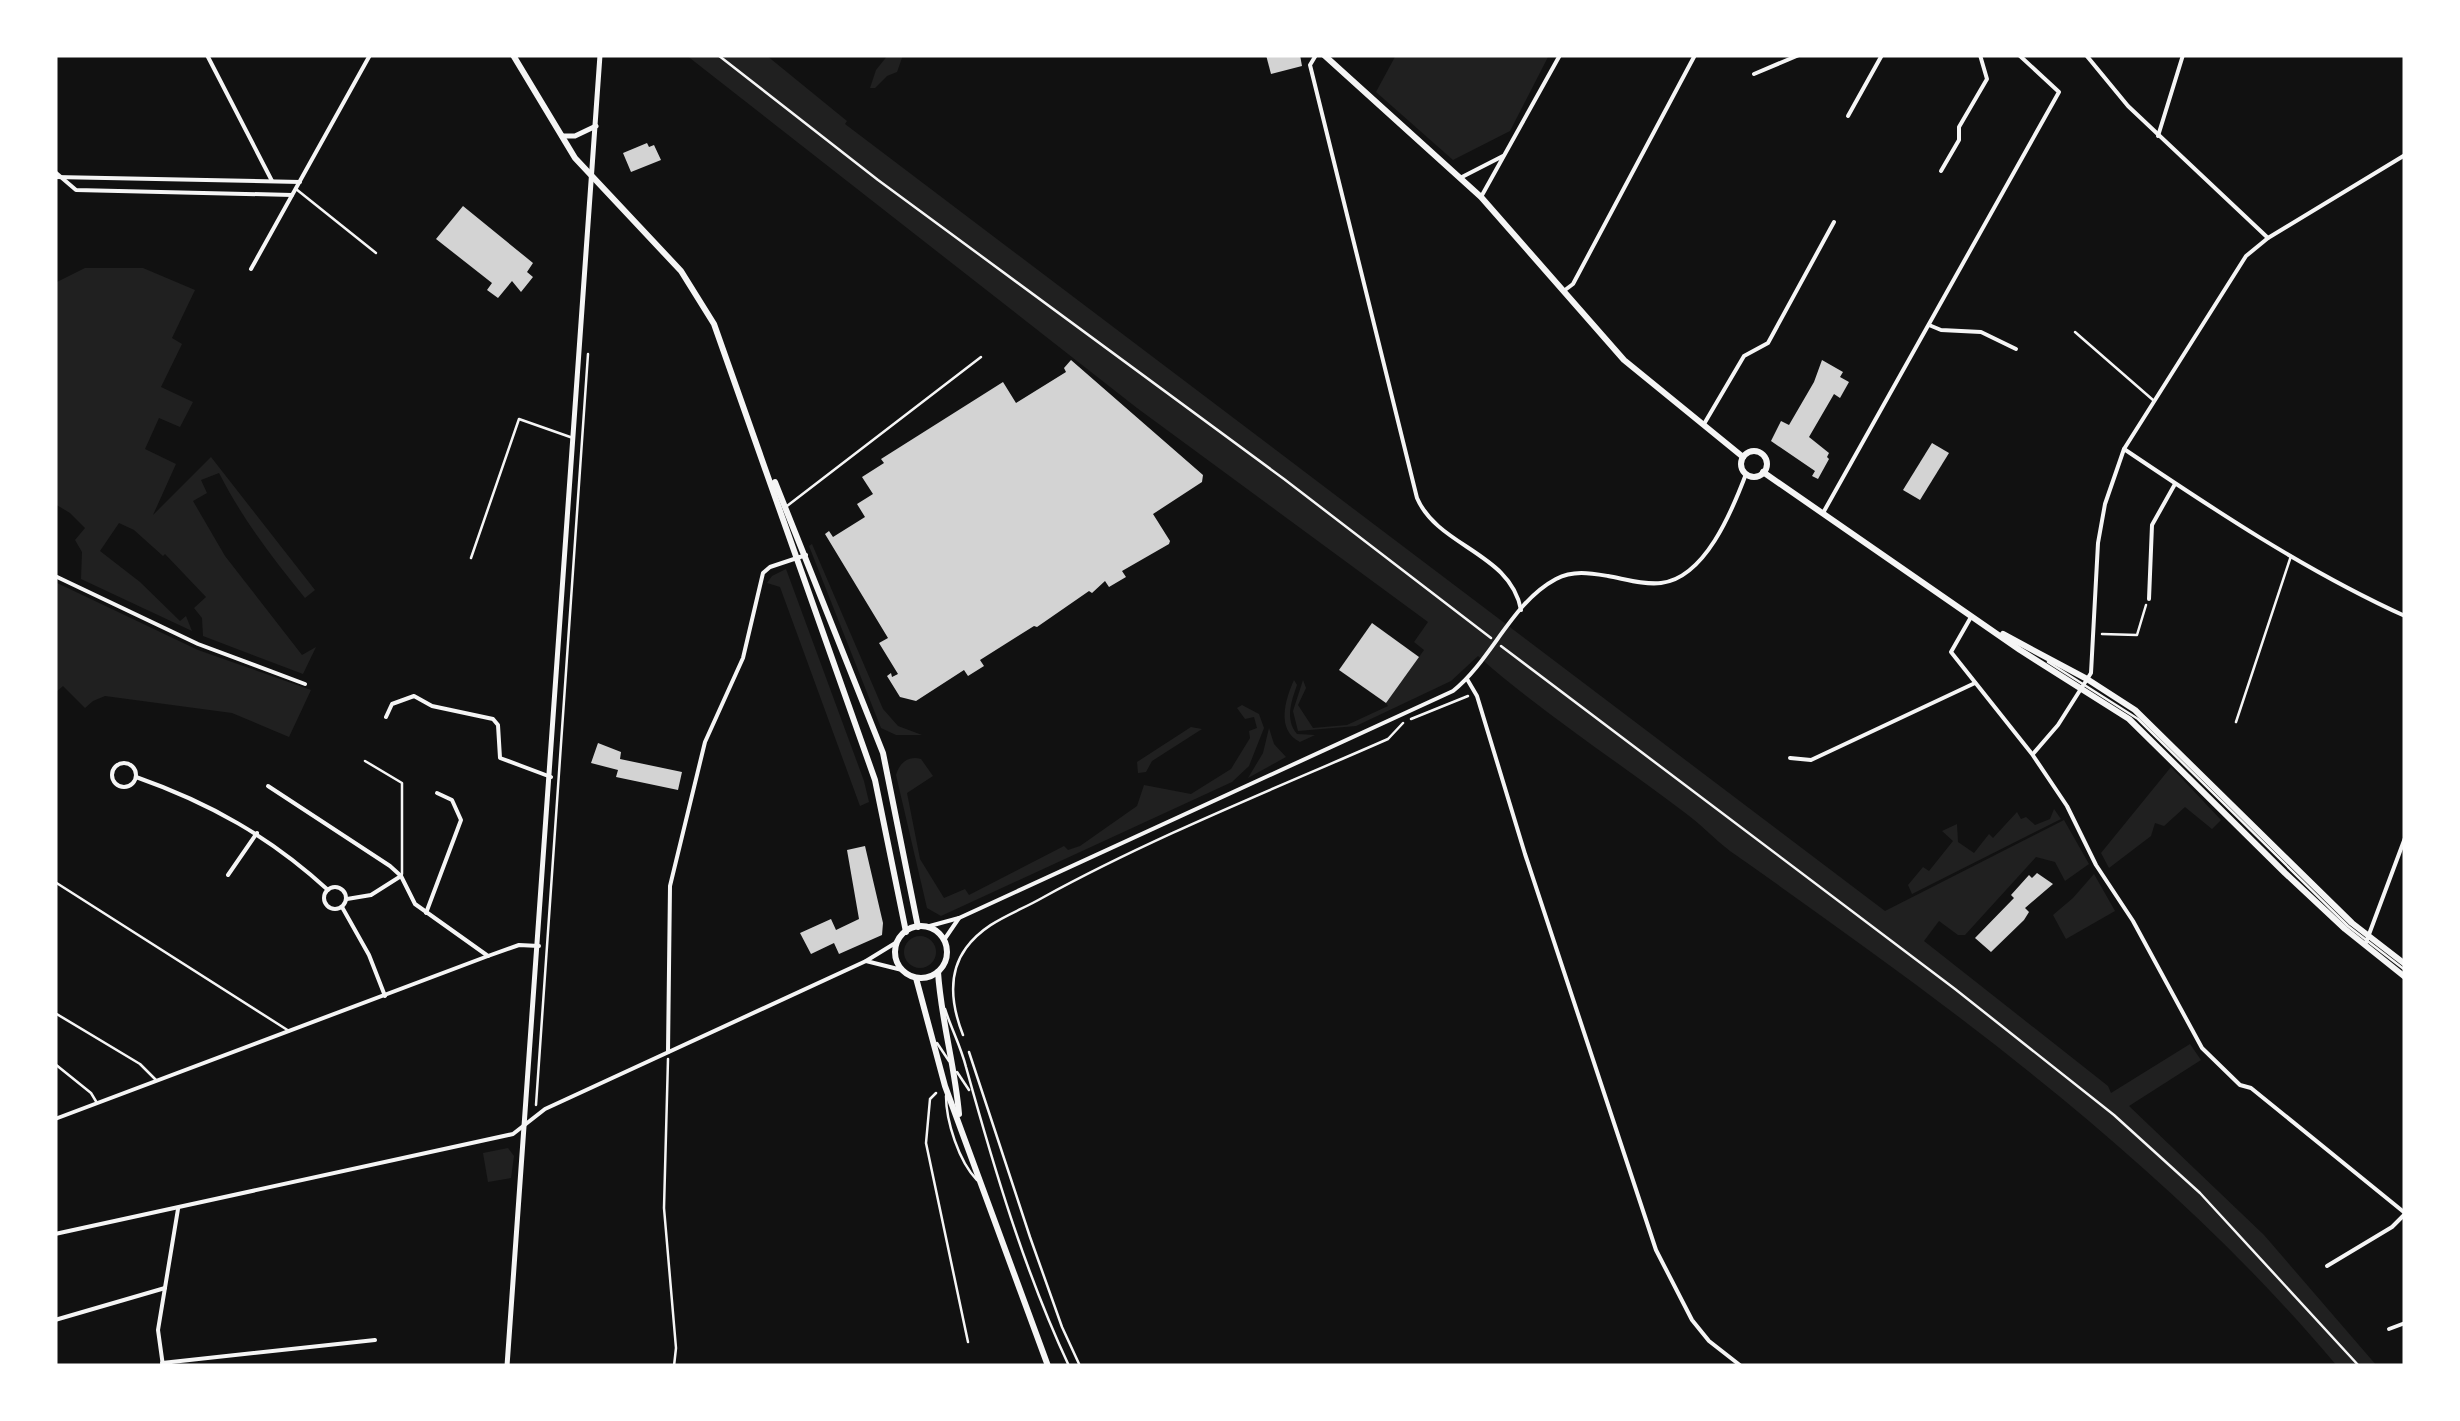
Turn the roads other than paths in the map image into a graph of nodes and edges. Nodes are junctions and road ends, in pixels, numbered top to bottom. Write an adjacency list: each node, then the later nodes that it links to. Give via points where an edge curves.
1 (207, 55): 26 (street)
2 (370, 55): 27 (street)
3 (512, 55): 18 (main road)
4 (600, 55): 17 (street)
5 (1316, 55): 57 (street, via 1310,65 1317,100 1418,498 1429,516 1511,582)
6 (1324, 55): 25 (main road)
7 (1560, 55): 21 (street)
8 (1695, 55): 35 (street)
9 (1799, 55): 15 (street)
10 (1882, 55): 16 (street)
11 (1980, 55): 22 (street, via 1987,79)
12 (2018, 55): 36 (street, via 2058,92)
13 (2086, 55): 19 (street)
14 (2183, 55): 19 (street)
15 (1754, 74)
16 (1848, 116)
17 (596, 126): 18 (street); 24 (street)
18 (562, 136): 24 (main road)
19 (2158, 136): 32 (street)
20 (2405, 155): 32 (street)
21 (1503, 156): 25 (street); 30 (street)
22 (1941, 171)
23 (57, 175): 26 (street); 29 (street, via 76,190)
24 (592, 175): 42 (street); 44 (main road, via 702,300)
25 (1460, 178): 30 (main road)
26 (272, 181): 27 (street)
27 (300, 182): 28 (street)
28 (296, 189): 29 (street); 33 (lane)
29 (292, 195): 34 (street)
30 (1481, 197): 35 (main road)
31 (1834, 222): 41 (street, via 1768,343 1744,356)
32 (2268, 238): 40 (street, via 2246,256)
33 (376, 252)
34 (251, 269)
35 (1565, 290): 41 (main road, via 1624,360)
36 (1929, 325): 38 (street, via 1981,332); 50 (street)
37 (2075, 332): 40 (lane)
38 (2016, 349)
39 (981, 357): 49 (lane)
40 (2154, 400): 43 (street)
41 (1704, 424): 45 (main road)
42 (574, 438): 53 (lane, via 520,419); 71 (street)
43 (2124, 449): 48 (street); 63 (street, via 2101,523 2092,667)
44 (762, 454): 49 (main road); 54 (main road)
45 (1743, 457): 46 (main road, via 1761,454); 47 (main road)
46 (1763, 472): 47 (main road); 50 (main road)
47 (1746, 474): 57 (street, via 1708,550 1687,574 1662,583 1567,574)
48 (2175, 484): 52 (street); 56 (street, via 2152,525)
49 (786, 508): 51 (main road)
50 (1823, 513): 58 (main road)
51 (806, 555): 54 (street); 84 (main road, via 883,753)
52 (2292, 555): 59 (street); 66 (lane)
53 (471, 558)
54 (795, 558): 85 (main road, via 875,780); 101 (street, via 763,573 743,658 698,764 670,886)
55 (55, 576): 64 (street, via 198,644)
56 (2149, 599)
57 (1521, 611): 61 (street)
58 (1972, 616): 60 (main road); 62 (street, via 1950,652)
59 (2405, 616)
60 (1995, 631): 63 (main road); 63 (main road)
61 (1467, 679): 83 (street); 125 (street, via 1656,1250 1692,1320)
62 (1975, 682): 67 (street); 68 (street, via 1810,760)
63 (2085, 683): 67 (street); 87 (main road, via 2135,723 2285,874)
64 (305, 684)
65 (386, 718): 71 (street, via 392,704 414,696 493,719 500,758)
66 (2236, 722)
67 (2032, 754): 113 (street, via 2202,1048)
68 (1790, 758)
69 (365, 760): 77 (lane, via 402,783)
70 (136, 777): 70 (street, via 122,786 112,773 126,764); 74 (street)
71 (551, 777): 89 (street)
72 (268, 786): 77 (street)
73 (437, 793): 82 (street, via 452,800 460,820)
74 (257, 832): 76 (street); 79 (street)
75 (2405, 838): 87 (street)
76 (228, 875)
77 (402, 876): 80 (street, via 371,895); 82 (street)
78 (55, 882): 99 (lane)
79 (328, 890): 80 (street, via 338,888); 81 (street, via 325,904)
80 (346, 899): 81 (street)
81 (342, 907): 97 (street)
82 (426, 913): 90 (street)
83 (958, 918): 84 (street); 86 (street)
84 (922, 927): 85 (main road); 86 (main road)
85 (906, 932): 88 (main road)
86 (944, 940): 94 (main road)
87 (2367, 940): 93 (main road)
88 (897, 942): 91 (street); 92 (main road)
89 (539, 946): 90 (street); 109 (street)
90 (488, 956): 97 (street)
91 (866, 961): 92 (street); 101 (street)
92 (902, 970): 95 (main road)
93 (2405, 970)
94 (938, 972): 95 (main road); 96 (main road)
95 (916, 978): 100 (main road)
96 (938, 988): 103 (main road); 106 (lane)
97 (384, 996): 99 (street)
98 (55, 1013): 104 (lane, via 140,1064)
99 (290, 1032): 104 (street)
100 (933, 1038): 103 (lane); 105 (main road)
101 (668, 1052): 109 (street)
102 (55, 1064): 107 (lane)
103 (955, 1070): 106 (lane); 110 (main road)
104 (156, 1082): 107 (street)
105 (945, 1086): 110 (main road); 111 (lane, via 946,1109 968,1171)
106 (970, 1091): 124 (lane)
107 (97, 1104): 108 (street)
108 (55, 1118)
109 (526, 1121): 112 (street, via 513,1134); 122 (street)
110 (960, 1126): 111 (main road)
111 (982, 1184): 123 (main road)
112 (178, 1209): 114 (street); 116 (street)
113 (2405, 1213): 115 (street)
114 (55, 1234)
115 (2327, 1266)
116 (164, 1288): 117 (street); 121 (street)
117 (55, 1320)
118 (2405, 1323): 119 (street)
119 (2389, 1329)
120 (375, 1340): 121 (street)
121 (162, 1364)
122 (508, 1366)
123 (1048, 1366)
124 (1068, 1366)
125 (1741, 1366)

